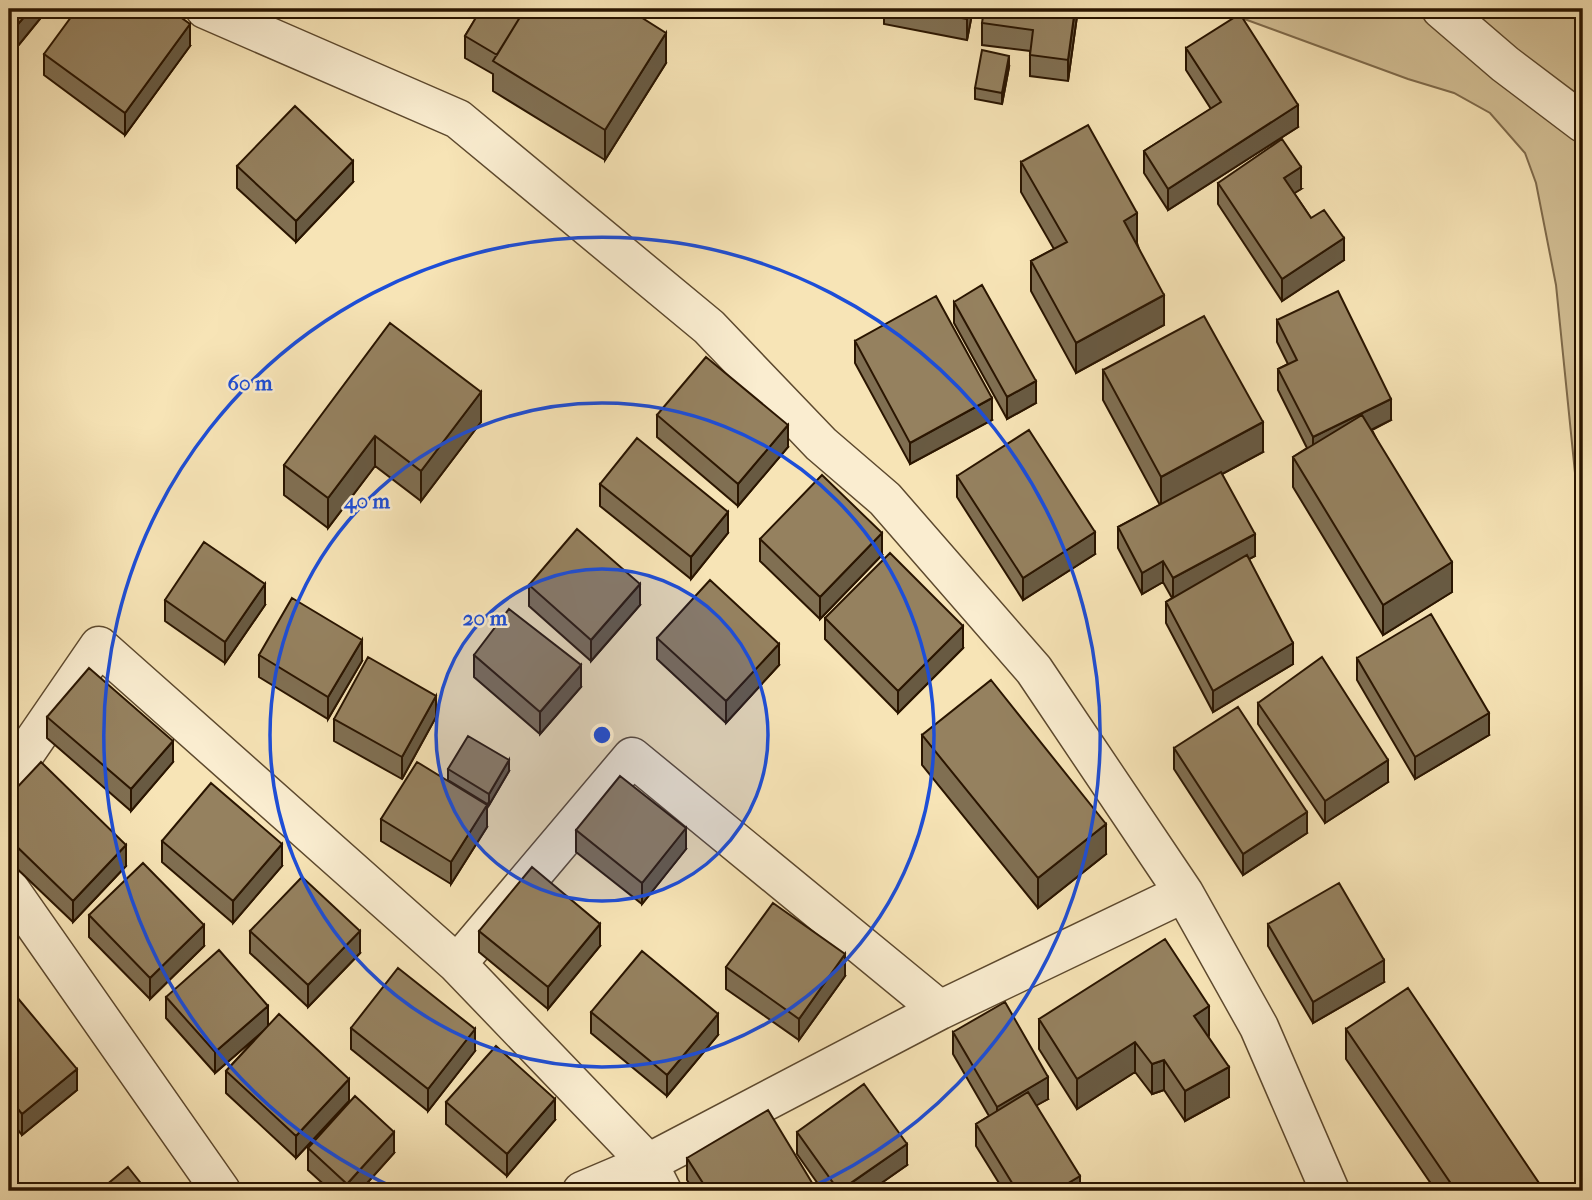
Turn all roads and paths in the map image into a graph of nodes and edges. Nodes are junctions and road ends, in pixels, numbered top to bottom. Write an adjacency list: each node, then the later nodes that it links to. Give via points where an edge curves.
1 (205, 9): 6 (street, via 458,119 709,327 821,444 885,499 1034,670)
2 (1441, 9): 3 (street)
3 (1583, 122)
4 (9, 777): 7 (street, via 99,646)
5 (9, 888): 10 (street)
6 (1184, 893): 8 (street); 12 (street, via 1259,1027)
7 (457, 964): 8 (street, via 632,757); 9 (street)
8 (940, 1010): 9 (street)
9 (655, 1177): 11 (street)
10 (221, 1191)
11 (582, 1191)
12 (1330, 1191)

